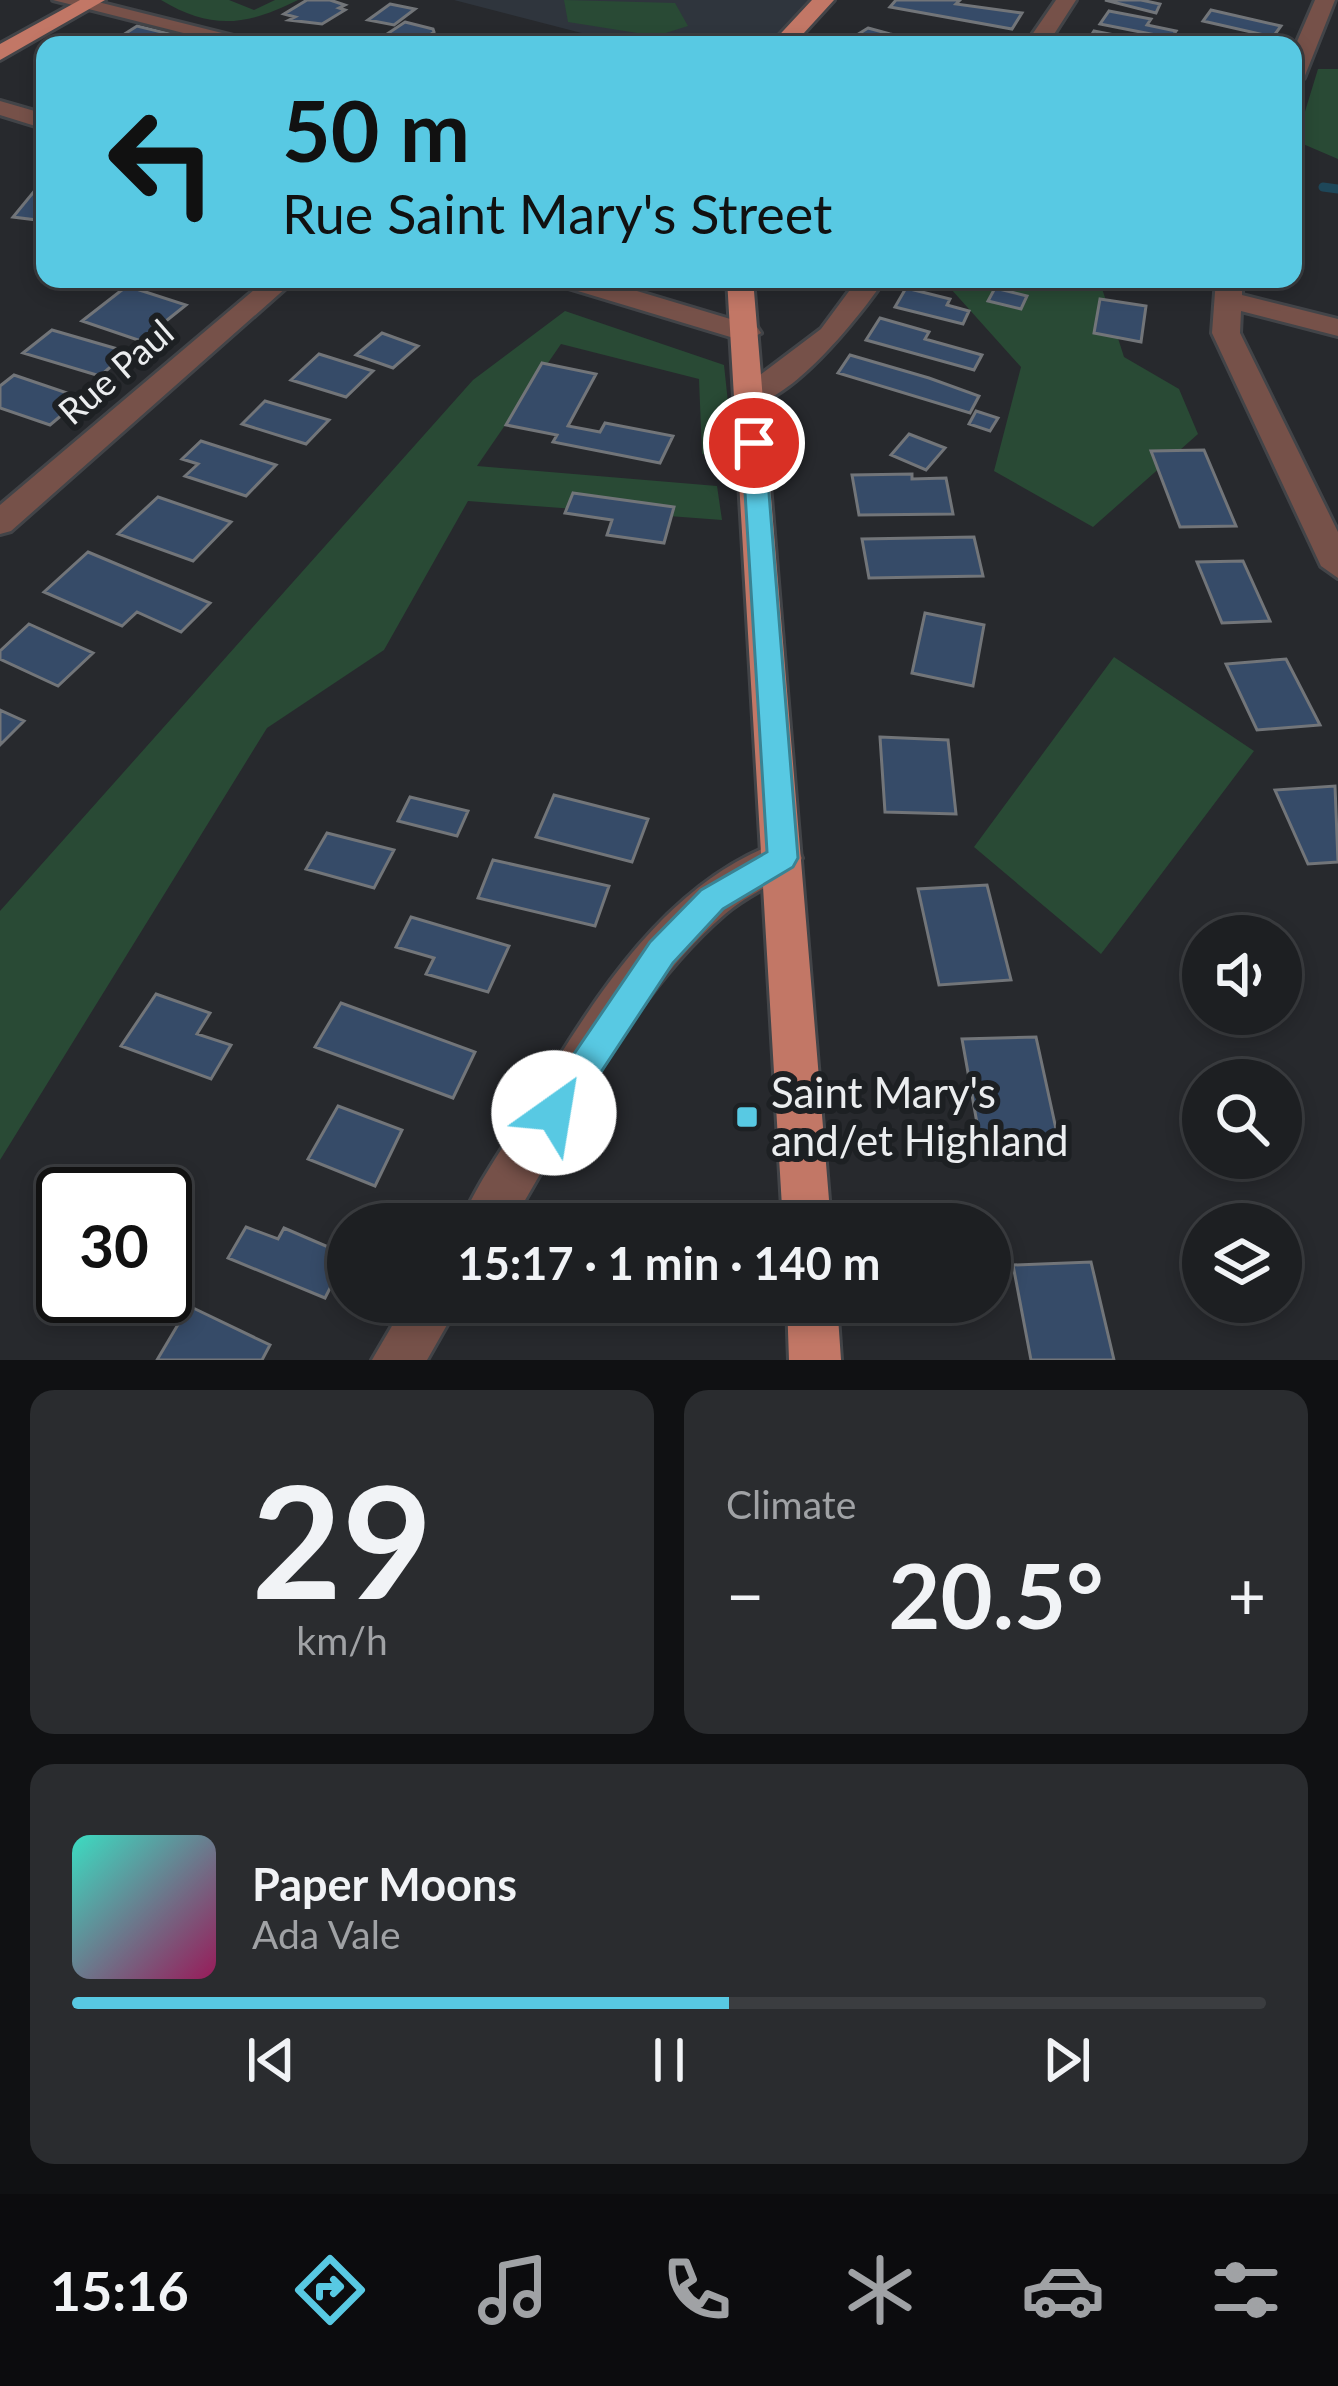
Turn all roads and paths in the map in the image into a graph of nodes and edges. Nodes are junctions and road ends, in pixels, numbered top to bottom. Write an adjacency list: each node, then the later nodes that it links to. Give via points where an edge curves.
1 (824, 0): 6 (main road)
2 (1066, 0): 7 (street)
3 (1325, 0): 9 (street)
4 (81, 2): 5 (street); 8 (main road)
5 (222, 36)
6 (790, 36)
7 (1042, 36)
8 (0, 53)
9 (1302, 56)
10 (0, 108): 11 (street)
11 (36, 119)
12 (273, 288): 20 (street, Rue Paul)
13 (598, 288): 18 (street)
14 (741, 288): 18 (main road)
15 (865, 288): 19 (street, via 831,335)
16 (1228, 289): 17 (street); 21 (street, via 1226,334)
17 (1338, 328)
18 (747, 333): 19 (main road)
19 (750, 397): 22 (main road)
20 (0, 523)
21 (1338, 566)
22 (782, 858): 23 (street, via 712,900 662,952); 24 (main road)
23 (497, 1203)
24 (806, 1203)
25 (422, 1323): 27 (street)
26 (813, 1323): 28 (main road)
27 (398, 1360)
28 (815, 1360)

